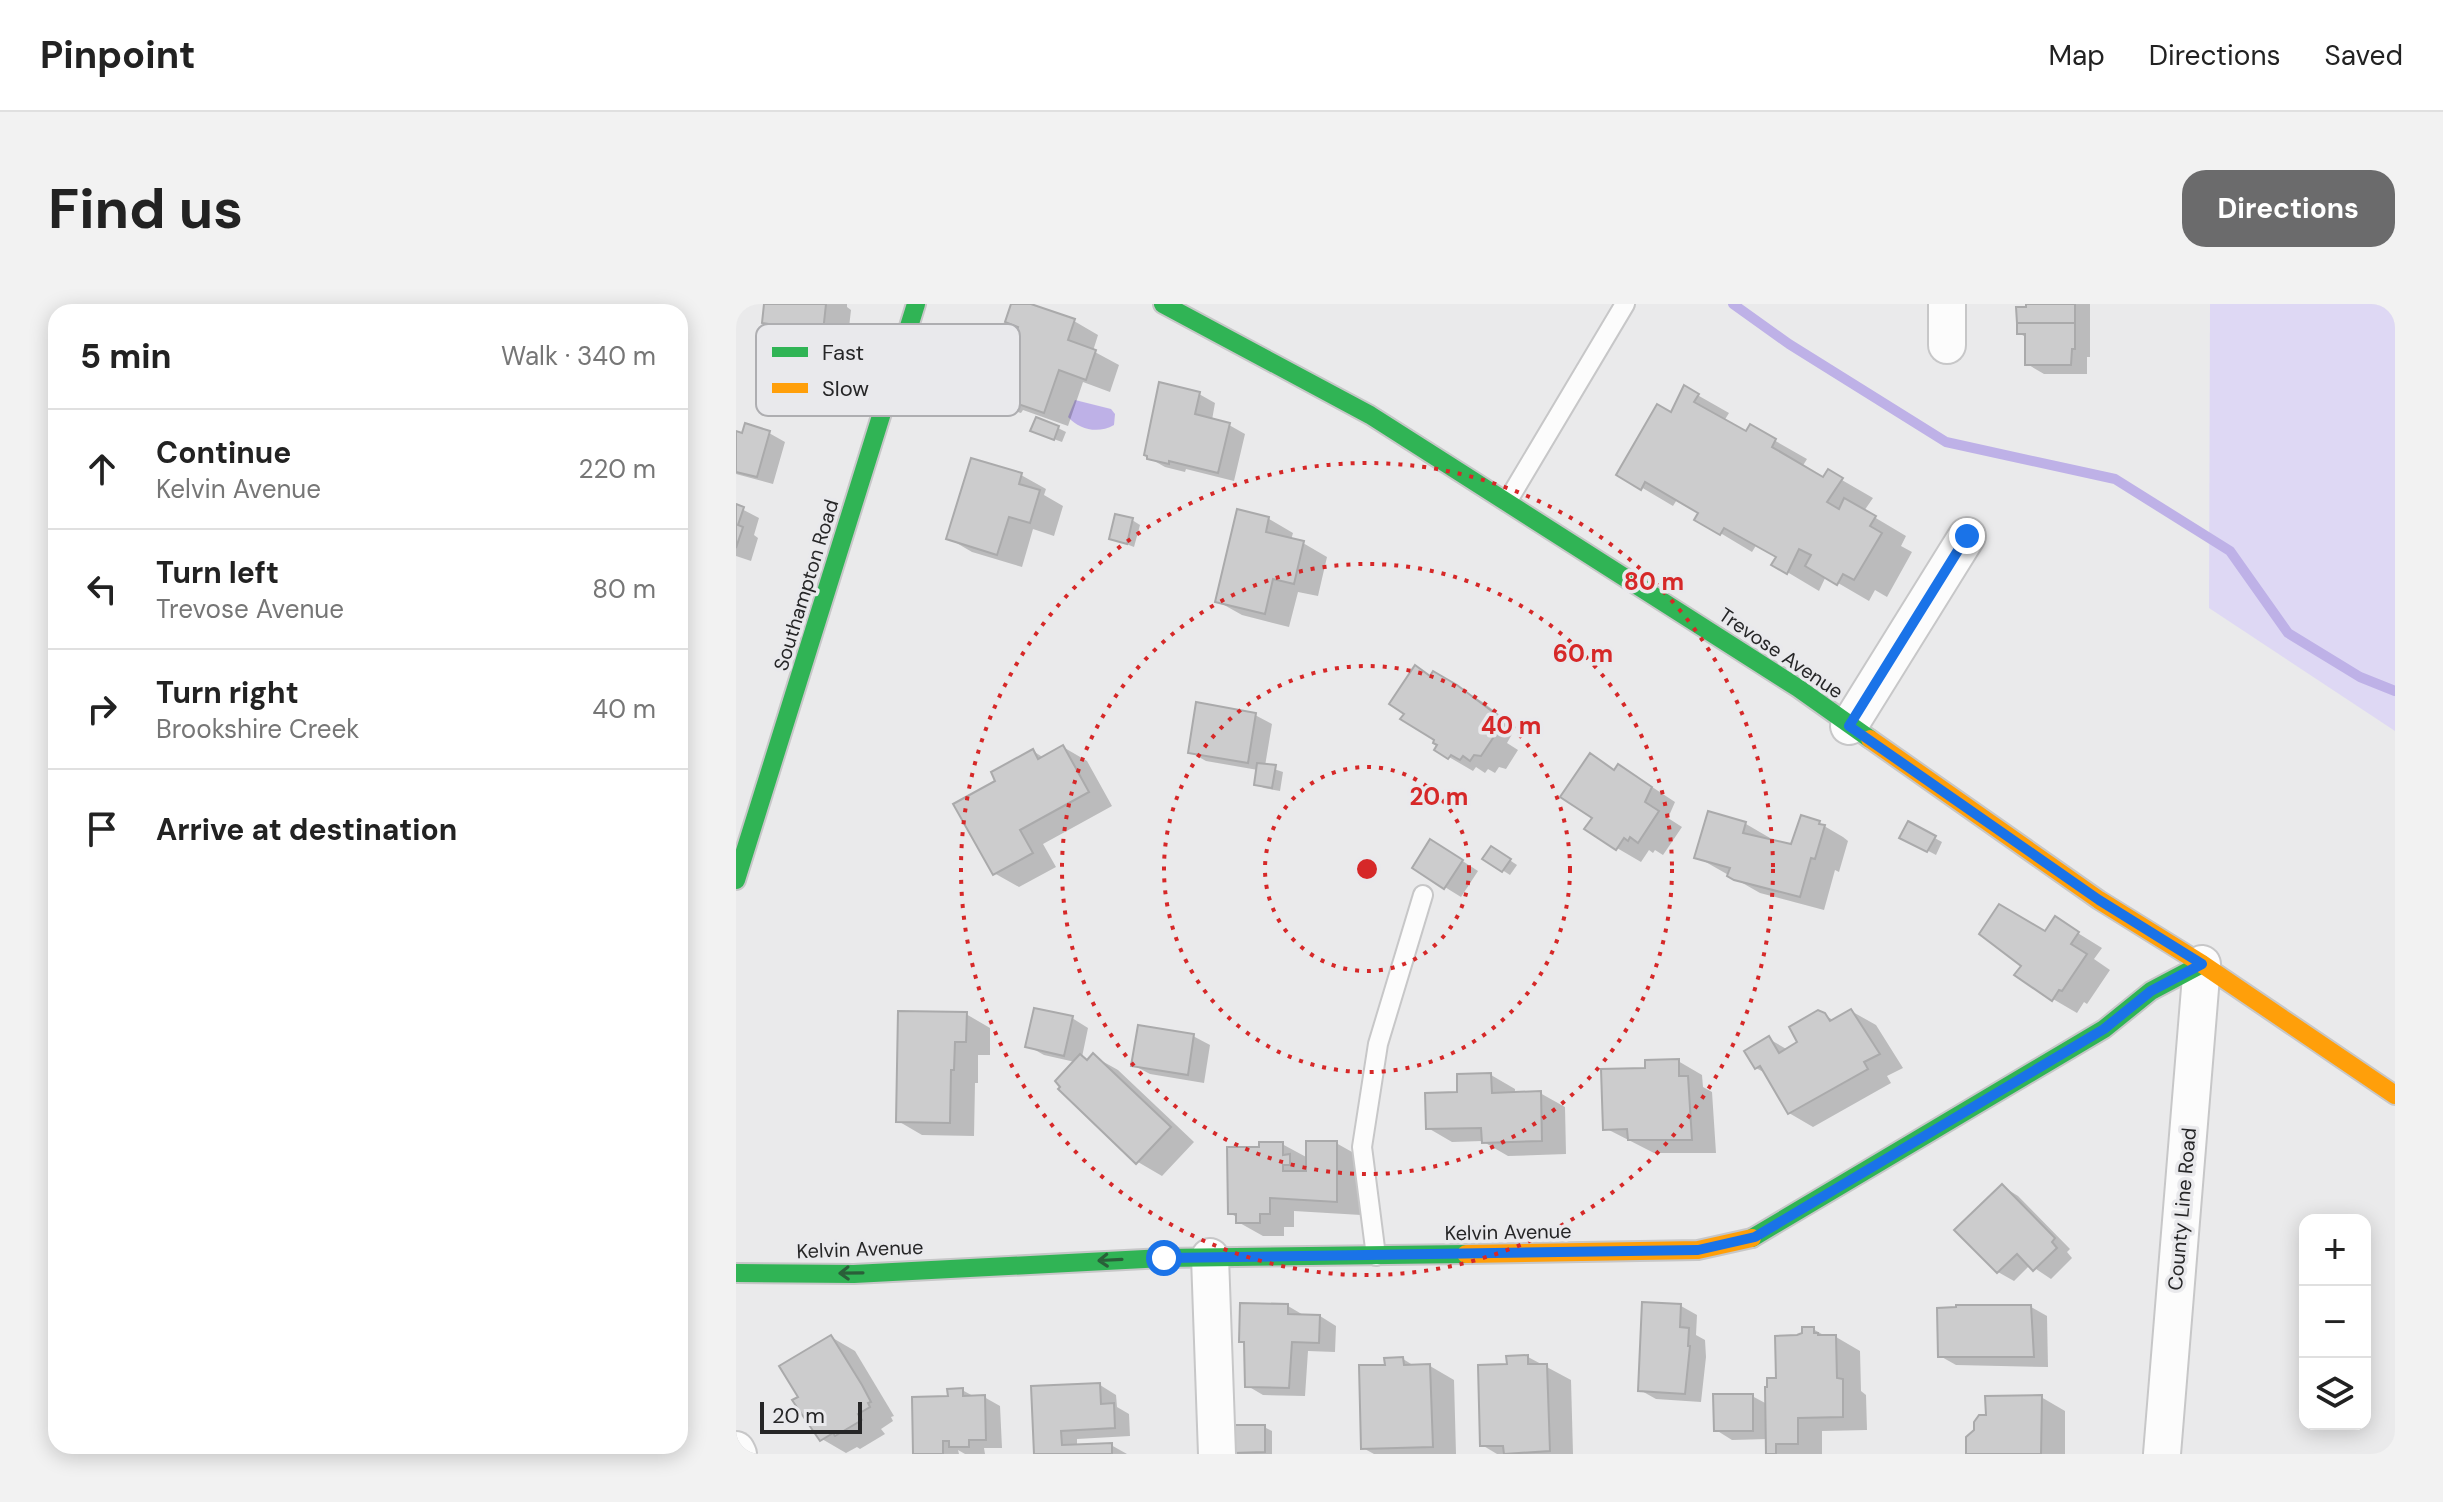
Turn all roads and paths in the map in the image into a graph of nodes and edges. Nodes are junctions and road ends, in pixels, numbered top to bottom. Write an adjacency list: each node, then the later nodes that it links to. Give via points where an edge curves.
1 (916, 304): 5 (street, Southampton Road)
2 (1163, 304): 8 (street, Trevose Avenue, via 1370,415)
3 (1625, 304): 8 (lane)
4 (1947, 304): 6 (street)
5 (910, 324)
6 (1947, 345)
7 (881, 416): 11 (street, Southampton Road)
8 (1507, 502): 10 (street, Trevose Avenue)
9 (1967, 536): 10 (street)
10 (1849, 726): 13 (street, Trevose Avenue, via 2099,900)
11 (736, 880)
12 (1423, 895): 15 (lane, via 1378,1044 1362,1147)
13 (2202, 964): 14 (street, Trevose Avenue); 15 (street, Kelvin Avenue, via 2151,991 2091,1037 1755,1237 1698,1250); 19 (street, County Line Road)
14 (2395, 1095)
15 (1376, 1256): 16 (street, Kelvin Avenue)
16 (1210, 1257): 17 (street, Kelvin Avenue, one-way to 17, via 854,1274); 18 (street)
17 (736, 1273)
18 (1217, 1454)
19 (2162, 1454)

